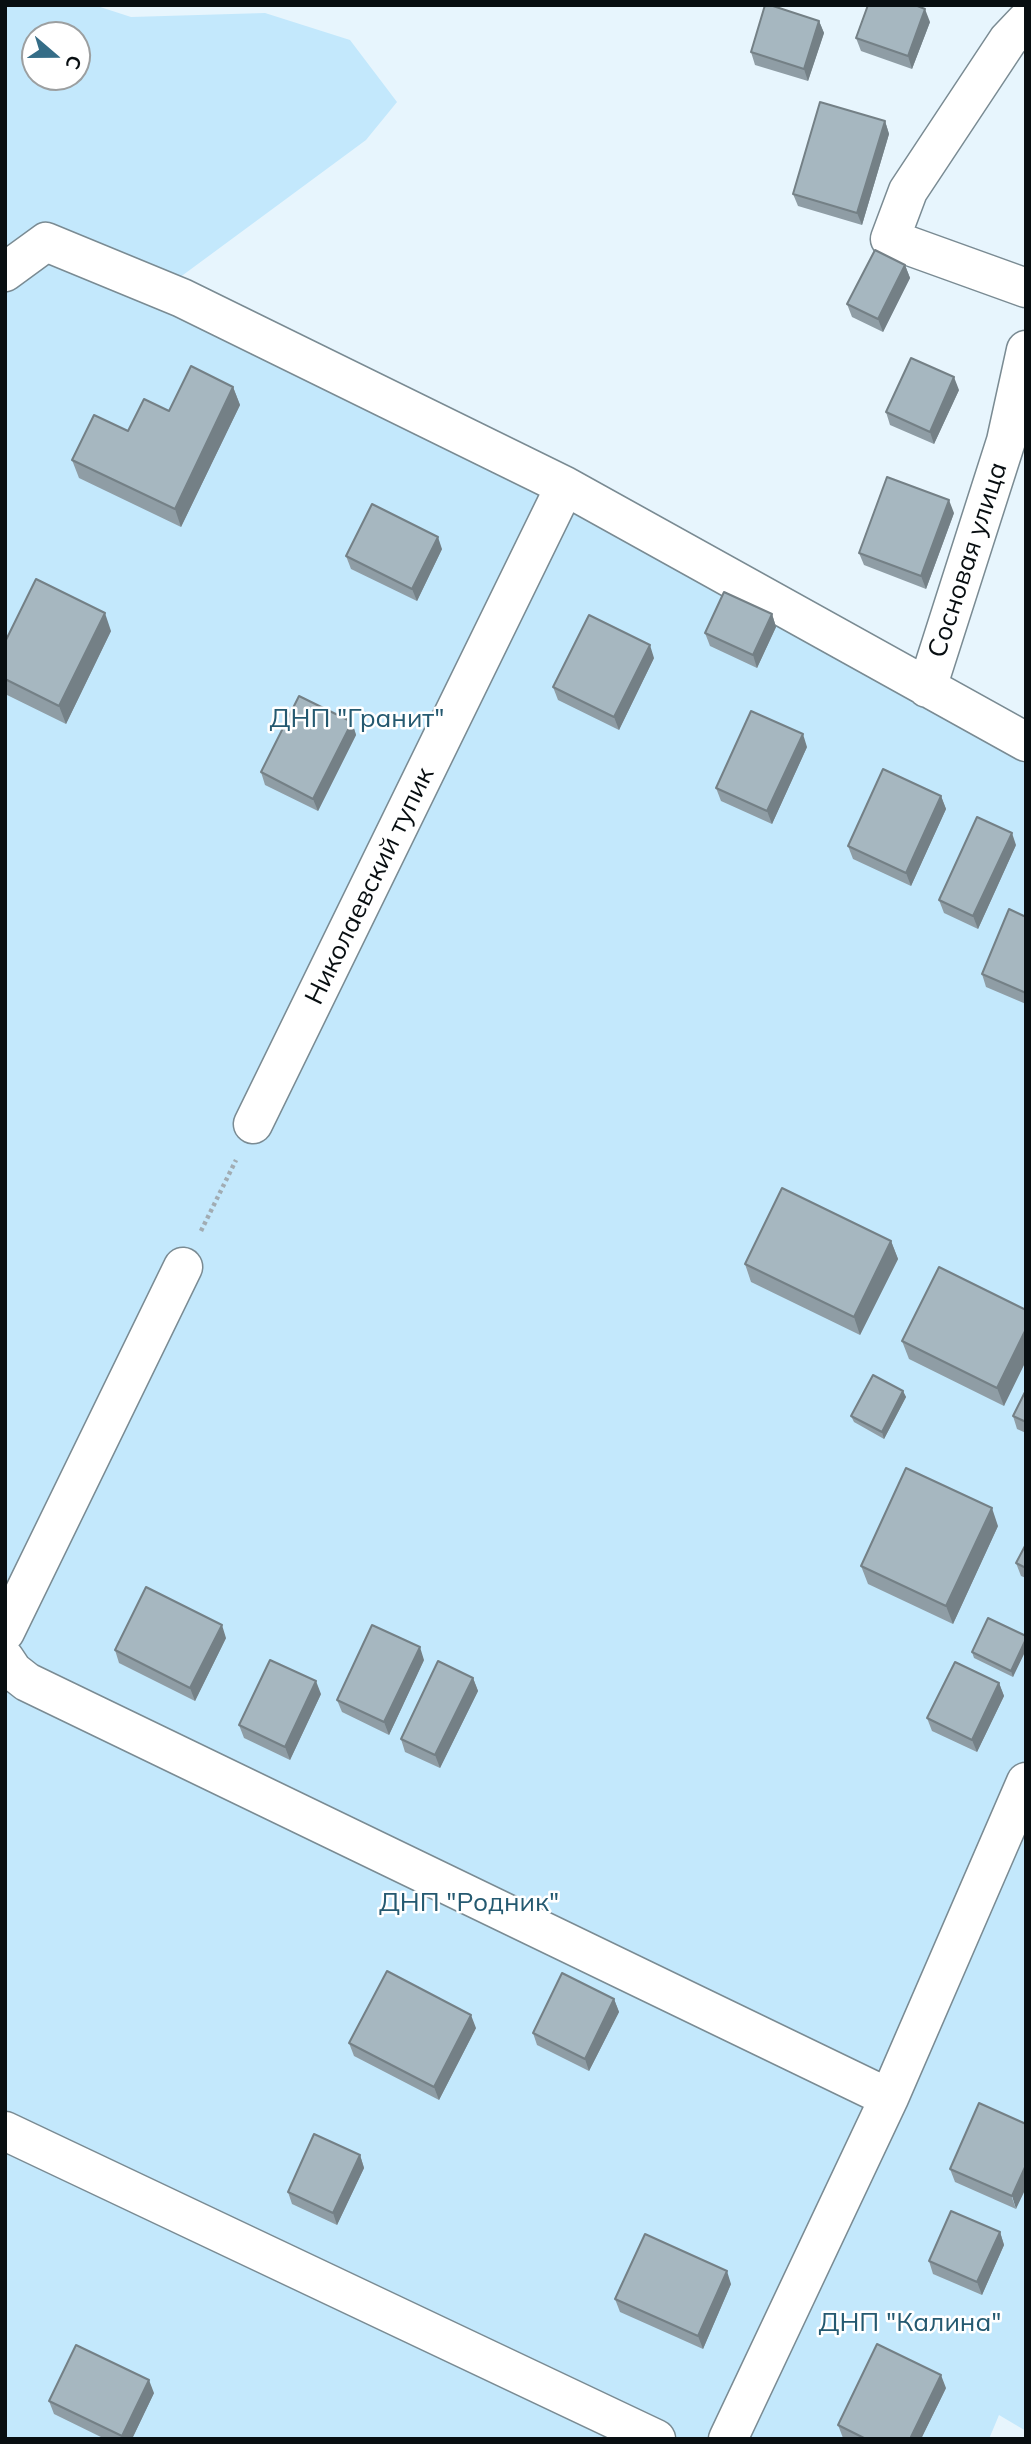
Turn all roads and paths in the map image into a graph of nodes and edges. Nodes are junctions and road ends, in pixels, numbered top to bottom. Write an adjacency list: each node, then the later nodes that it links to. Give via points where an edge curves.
1 (1026, 22): 3 (street, via 1008,40 908,191 890,239)
2 (5, 272): 5 (street, via 46,242 194,303)
3 (1026, 288)
4 (1026, 350): 6 (street, Сосновая улица, via 1006,441)
5 (565, 486): 6 (street); 8 (street, Николаевский тупик)
6 (928, 688): 7 (street)
7 (1026, 742)
8 (253, 1125): 9 (path)
9 (183, 1268): 10 (street)
10 (5, 1632)
11 (5, 1660): 13 (street, via 27,1682)
12 (1026, 1783): 13 (street)
13 (889, 2098): 16 (street)
14 (5, 2131): 15 (street)
15 (656, 2439)
16 (728, 2439)

